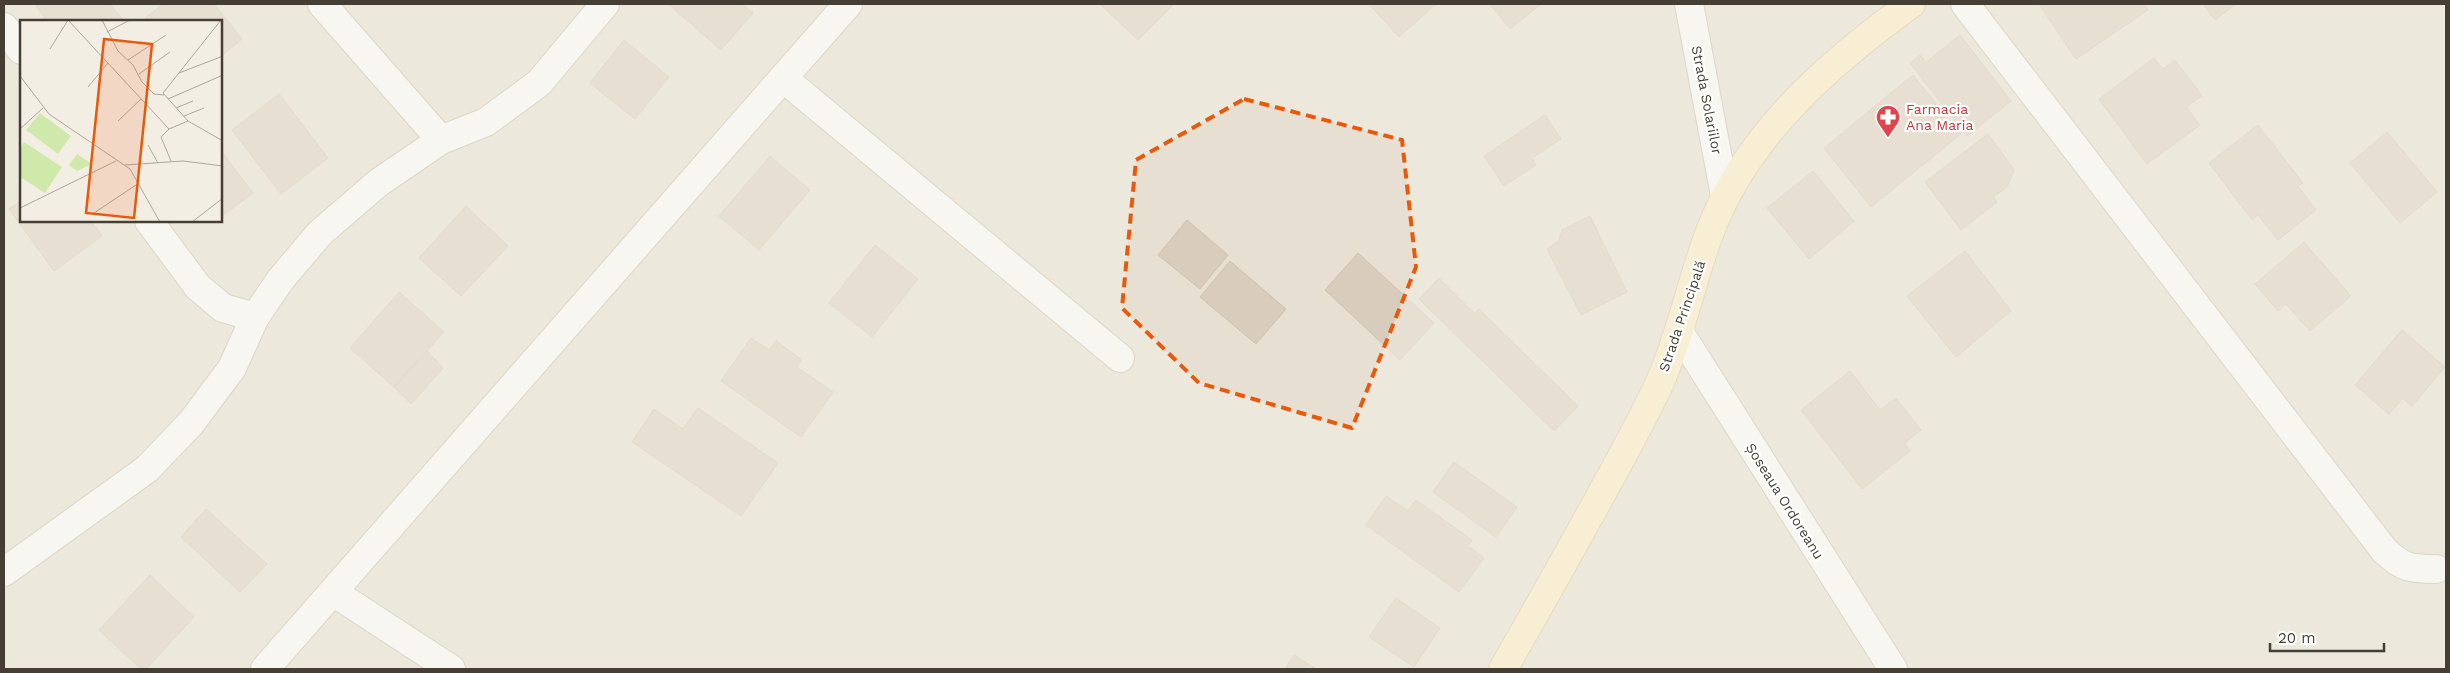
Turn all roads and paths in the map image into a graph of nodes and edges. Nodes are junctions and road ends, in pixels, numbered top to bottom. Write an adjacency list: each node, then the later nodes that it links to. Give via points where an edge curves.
1 (322, 4): 10 (street)
2 (605, 4): 10 (street, via 540,83 486,122)
3 (848, 4): 9 (street)
4 (1689, 4): 11 (street, Strada Solariilor)
5 (1911, 4): 11 (main road, Strada Principală, via 1853,49 1793,104 1747,160)
6 (1965, 4): 16 (street, via 2384,550 2398,564 2415,569)
7 (4, 27): 8 (street)
8 (20, 49)
9 (783, 78): 15 (street); 18 (street)
10 (441, 140): 13 (street, via 378,183 320,232)
11 (1726, 196): 14 (main road, Strada Principală, via 1709,235)
12 (150, 222): 13 (street, via 198,287 223,308)
13 (255, 317): 17 (street, via 232,368 191,423 146,469)
14 (1680, 332): 21 (main road, Strada Principală, via 1660,382 1627,447); 22 (street, Șoseaua Ordoreanu)
15 (1120, 358)
16 (2436, 569)
17 (4, 572)
18 (333, 592): 19 (street); 20 (street)
19 (265, 669)
20 (451, 669)
21 (1503, 669)
22 (1893, 669)

